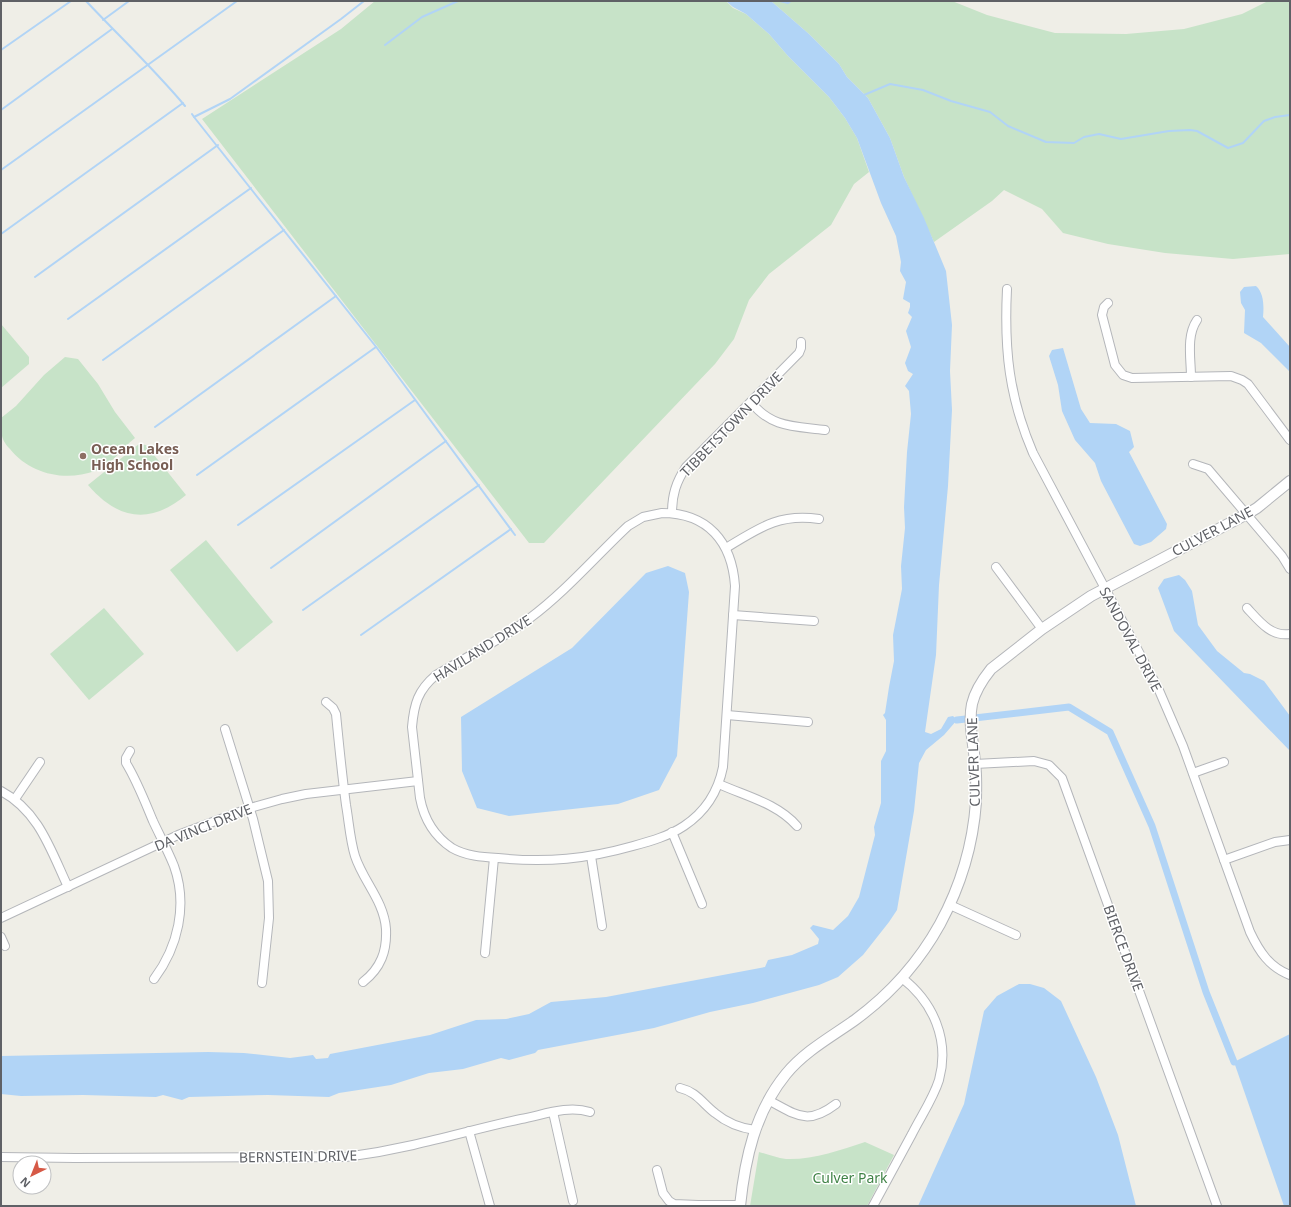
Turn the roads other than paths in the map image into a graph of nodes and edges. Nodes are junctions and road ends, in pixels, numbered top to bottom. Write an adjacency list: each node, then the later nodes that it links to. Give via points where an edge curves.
1 (1007, 290): 17 (street, SANDOVAL DRIVE, via 1006,351 1018,415 1033,453)
2 (1108, 302): 5 (street, via 1102,315 1115,365 1123,374 1132,378)
3 (1197, 320): 5 (street, via 1191,336)
4 (801, 342): 6 (street, TIBBETSTOWN DRIVE, via 799,353)
5 (1191, 377): 8 (street, via 1231,376 1242,380 1248,384)
6 (751, 402): 7 (street, via 762,414 778,423); 11 (street, TIBBETSTOWN DRIVE, via 683,472 674,492)
7 (825, 430)
8 (1290, 440)
9 (1193, 464): 12 (street, via 1208,469)
10 (1290, 481): 12 (street, CULVER LANE)
11 (672, 513): 14 (street, HAVILAND DRIVE, via 686,516 708,528); 32 (street, HAVILAND DRIVE, via 652,514 634,522 530,618 502,638 429,681 419,694 413,716)
12 (1247, 514): 16 (street); 17 (street, CULVER LANE)
13 (819, 519): 14 (street, via 796,518 776,521)
14 (726, 548): 19 (street, HAVILAND DRIVE, via 734,575)
15 (996, 567): 21 (street)
16 (1290, 569)
17 (1105, 588): 21 (street, CULVER LANE); 31 (street, SANDOVAL DRIVE, via 1170,714)
18 (1247, 608): 22 (street, via 1265,627 1275,633)
19 (733, 615): 20 (street); 24 (street, HAVILAND DRIVE)
20 (814, 621)
21 (1042, 629): 30 (street, CULVER LANE, via 992,669 980,685 973,703 971,718)
22 (1290, 634)
23 (326, 702): 34 (street, via 336,714)
24 (727, 715): 25 (street); 33 (street, HAVILAND DRIVE, via 723,767)
25 (808, 722)
26 (225, 729): 37 (street)
27 (130, 751): 41 (street, via 126,763)
28 (40, 762): 36 (street)
29 (1224, 762): 31 (street)
30 (976, 764): 47 (street, CULVER LANE, via 976,802 971,840); 72 (street, BIERCE DRIVE, via 1034,761 1049,766 1062,778)
31 (1193, 773): 44 (street, SANDOVAL DRIVE)
32 (418, 781): 34 (street, DA VINCI DRIVE); 43 (street, HAVILAND DRIVE, via 422,809 438,837 462,853)
33 (718, 784): 38 (street, via 774,807); 39 (street, HAVILAND DRIVE, via 703,810 684,826)
34 (344, 789): 37 (street, DA VINCI DRIVE, via 282,799); 57 (street, via 355,856 360,870 378,900 386,929 385,951 381,961)
35 (1, 791): 36 (street)
36 (15, 799): 45 (street, via 38,825)
37 (250, 808): 41 (street, DA VINCI DRIVE); 58 (street, via 268,887 269,918)
38 (797, 826)
39 (672, 832): 42 (street, HAVILAND DRIVE, via 643,843); 46 (street)
40 (1290, 840): 44 (street, via 1275,842)
41 (163, 842): 45 (street, DA VINCI DRIVE); 56 (street, via 174,867 180,903 178,928 173,945 163,967)
42 (591, 856): 43 (street, HAVILAND DRIVE, via 528,861); 49 (street)
43 (494, 858): 53 (street)
44 (1224, 860): 54 (street, SANDOVAL DRIVE, via 1257,947 1270,963)
45 (68, 887): 48 (street, DA VINCI DRIVE)
46 (702, 904)
47 (950, 905): 50 (street); 55 (street, CULVER LANE, via 927,946)
48 (1, 918)
49 (602, 926)
50 (1016, 935)
51 (1, 937): 52 (street)
52 (5, 946)
53 (484, 953)
54 (1290, 975)
55 (902, 978): 60 (street, CULVER LANE, via 873,1005 804,1056 786,1074); 71 (street, via 925,1001 936,1021 942,1046 941,1067 935,1090)
56 (154, 979)
57 (363, 982)
58 (262, 984)
59 (680, 1088): 64 (street, via 691,1091 723,1119 739,1127)
60 (768, 1100): 61 (street, via 800,1117 814,1117); 64 (street, CULVER LANE)
61 (836, 1104)
62 (553, 1112): 63 (street, BERNSTEIN DRIVE, via 574,1109); 65 (street, BERNSTEIN DRIVE); 68 (street)
63 (590, 1112)
64 (755, 1130): 70 (street, CULVER LANE, via 745,1170)
65 (469, 1132): 66 (street, BERNSTEIN DRIVE, via 412,1146 346,1157); 69 (street)
66 (1, 1157)
67 (657, 1170): 70 (street, via 663,1193 674,1204)
68 (573, 1201)
69 (490, 1206)
70 (740, 1206)
71 (873, 1206)
72 (1217, 1206)

